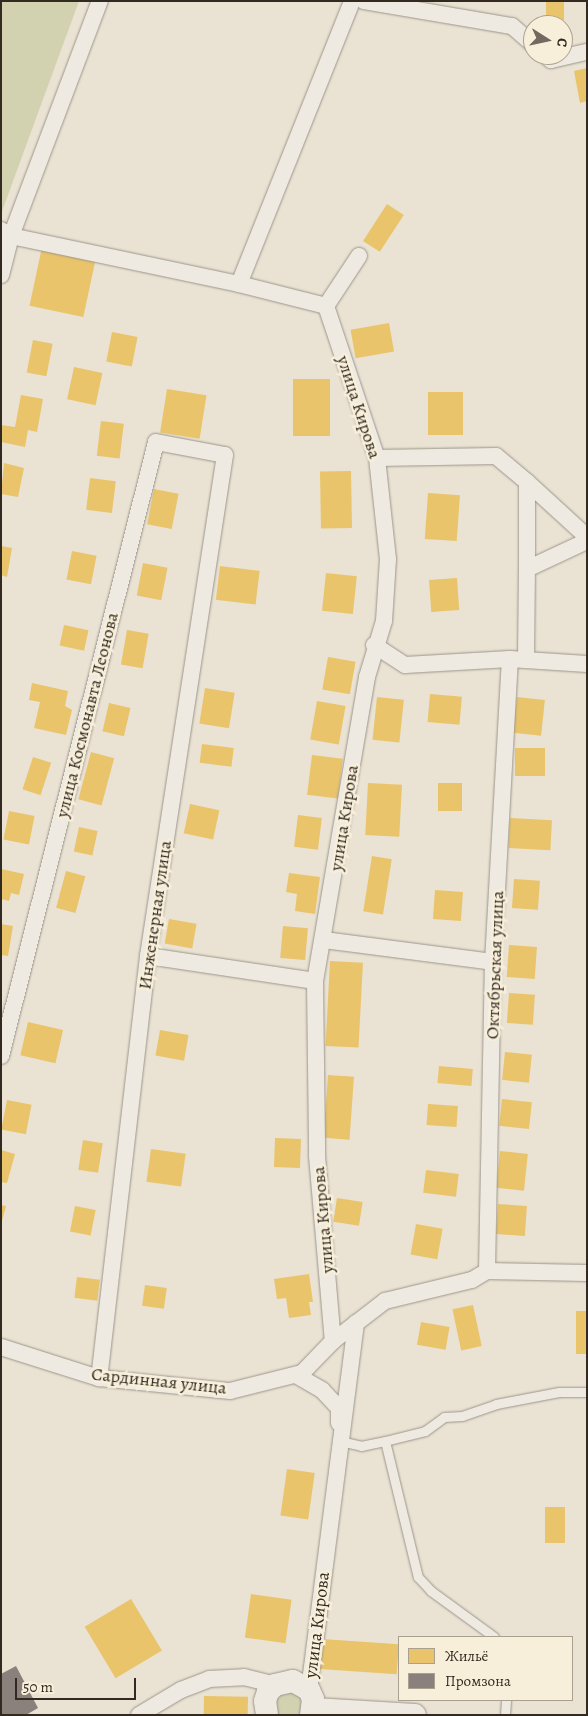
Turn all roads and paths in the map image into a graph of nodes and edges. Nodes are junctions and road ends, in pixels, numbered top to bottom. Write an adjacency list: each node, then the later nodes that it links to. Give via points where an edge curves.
1 (100, 1): 7 (street)
2 (352, 1): 10 (street)
3 (364, 1): 4 (street, via 512,26)
4 (523, 35)
5 (587, 52): 6 (street)
6 (573, 55)
7 (6, 233): 9 (street); 10 (street)
8 (359, 256): 11 (street)
9 (1, 275)
10 (239, 284): 11 (street)
11 (326, 306): 13 (street, улица Кирова)
12 (225, 455): 21 (street, Инженерная улица); 24 (street, улица Космонавта Леонова, via 156,442)
13 (377, 458): 14 (street, via 496,456); 17 (street, улица Кирова, via 388,559 384,621)
14 (527, 482): 15 (street); 16 (street, Октябрьская улица)
15 (587, 539): 16 (street)
16 (527, 568): 18 (street, Октябрьская улица)
17 (374, 645): 18 (street, via 405,665); 20 (street, улица Кирова)
18 (518, 659): 19 (street); 22 (street, Октябрьская улица)
19 (587, 664)
20 (324, 940): 22 (street); 23 (street, улица Кирова)
21 (148, 956): 23 (street); 31 (street, Инженерная улица)
22 (493, 962): 25 (street, Октябрьская улица)
23 (315, 981): 28 (street, улица Кирова, via 318,1156)
24 (1, 1056)
25 (487, 1271): 26 (street, Сардинная улица); 27 (street, Сардинная улица, via 472,1280 385,1301)
26 (587, 1273)
27 (356, 1323): 28 (street, Сардинная улица); 33 (street)
28 (333, 1341): 30 (street, Сардинная улица, via 302,1373)
29 (1, 1347): 31 (street, Сардинная улица)
30 (296, 1375): 31 (street, Сардинная улица, via 230,1391); 33 (street, via 322,1390 339,1408)
31 (99, 1378)
32 (587, 1392): 34 (lane, via 559,1392 496,1404 462,1416 444,1417 425,1431)
33 (340, 1441): 34 (lane, via 361,1446); 38 (street, улица Кирова)
34 (385, 1442): 35 (lane, via 418,1577 431,1591)
35 (493, 1636)
36 (275, 1685): 38 (street, via 293,1681); 39 (street, via 244,1677 209,1679 181,1690); 40 (street, via 265,1701)
37 (506, 1701): 42 (lane)
38 (311, 1705): 41 (street)
39 (139, 1715)
40 (267, 1715)
41 (415, 1715)
42 (505, 1715)

